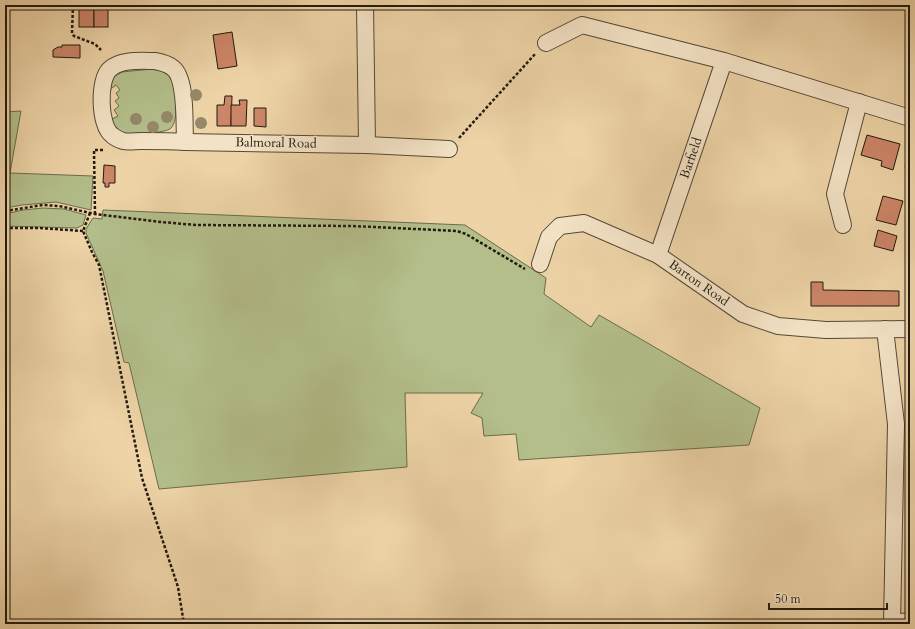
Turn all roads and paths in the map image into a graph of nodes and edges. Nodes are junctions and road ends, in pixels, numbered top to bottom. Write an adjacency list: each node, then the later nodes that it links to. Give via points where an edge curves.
1 (74, 5): 4 (path, via 72,33)
2 (365, 5): 9 (street)
3 (546, 43): 5 (street, via 582,24); 10 (path)
4 (102, 50)
5 (724, 61): 6 (street); 18 (street, Barfield)
6 (859, 102): 7 (street); 15 (street, via 835,194)
7 (910, 118)
8 (185, 142): 8 (street, Balmoral Road, via 123,141 112,135 105,124 102,95 105,75 110,69 116,64 126,62 155,61 173,68 180,78 182,88); 9 (street, Balmoral Road)
9 (367, 145): 10 (street, Balmoral Road)
10 (449, 149)
11 (94, 150): 14 (path)
12 (5, 211): 13 (path, via 44,205)
13 (90, 213): 14 (path); 17 (path)
14 (95, 214): 19 (path, via 196,225 353,226 457,231 527,270)
15 (843, 225)
16 (5, 228): 17 (path)
17 (83, 231): 23 (path, via 99,265 142,478 178,587)
18 (658, 255): 19 (street, Barton Road, via 584,223 560,226 549,238); 20 (street, Barton Road, via 743,314 778,326 826,330)
19 (540, 264)
20 (885, 329): 21 (street, Barton Road); 24 (street, via 896,424)
21 (910, 329)
22 (910, 621): 24 (street)
23 (184, 624)
24 (892, 624)

